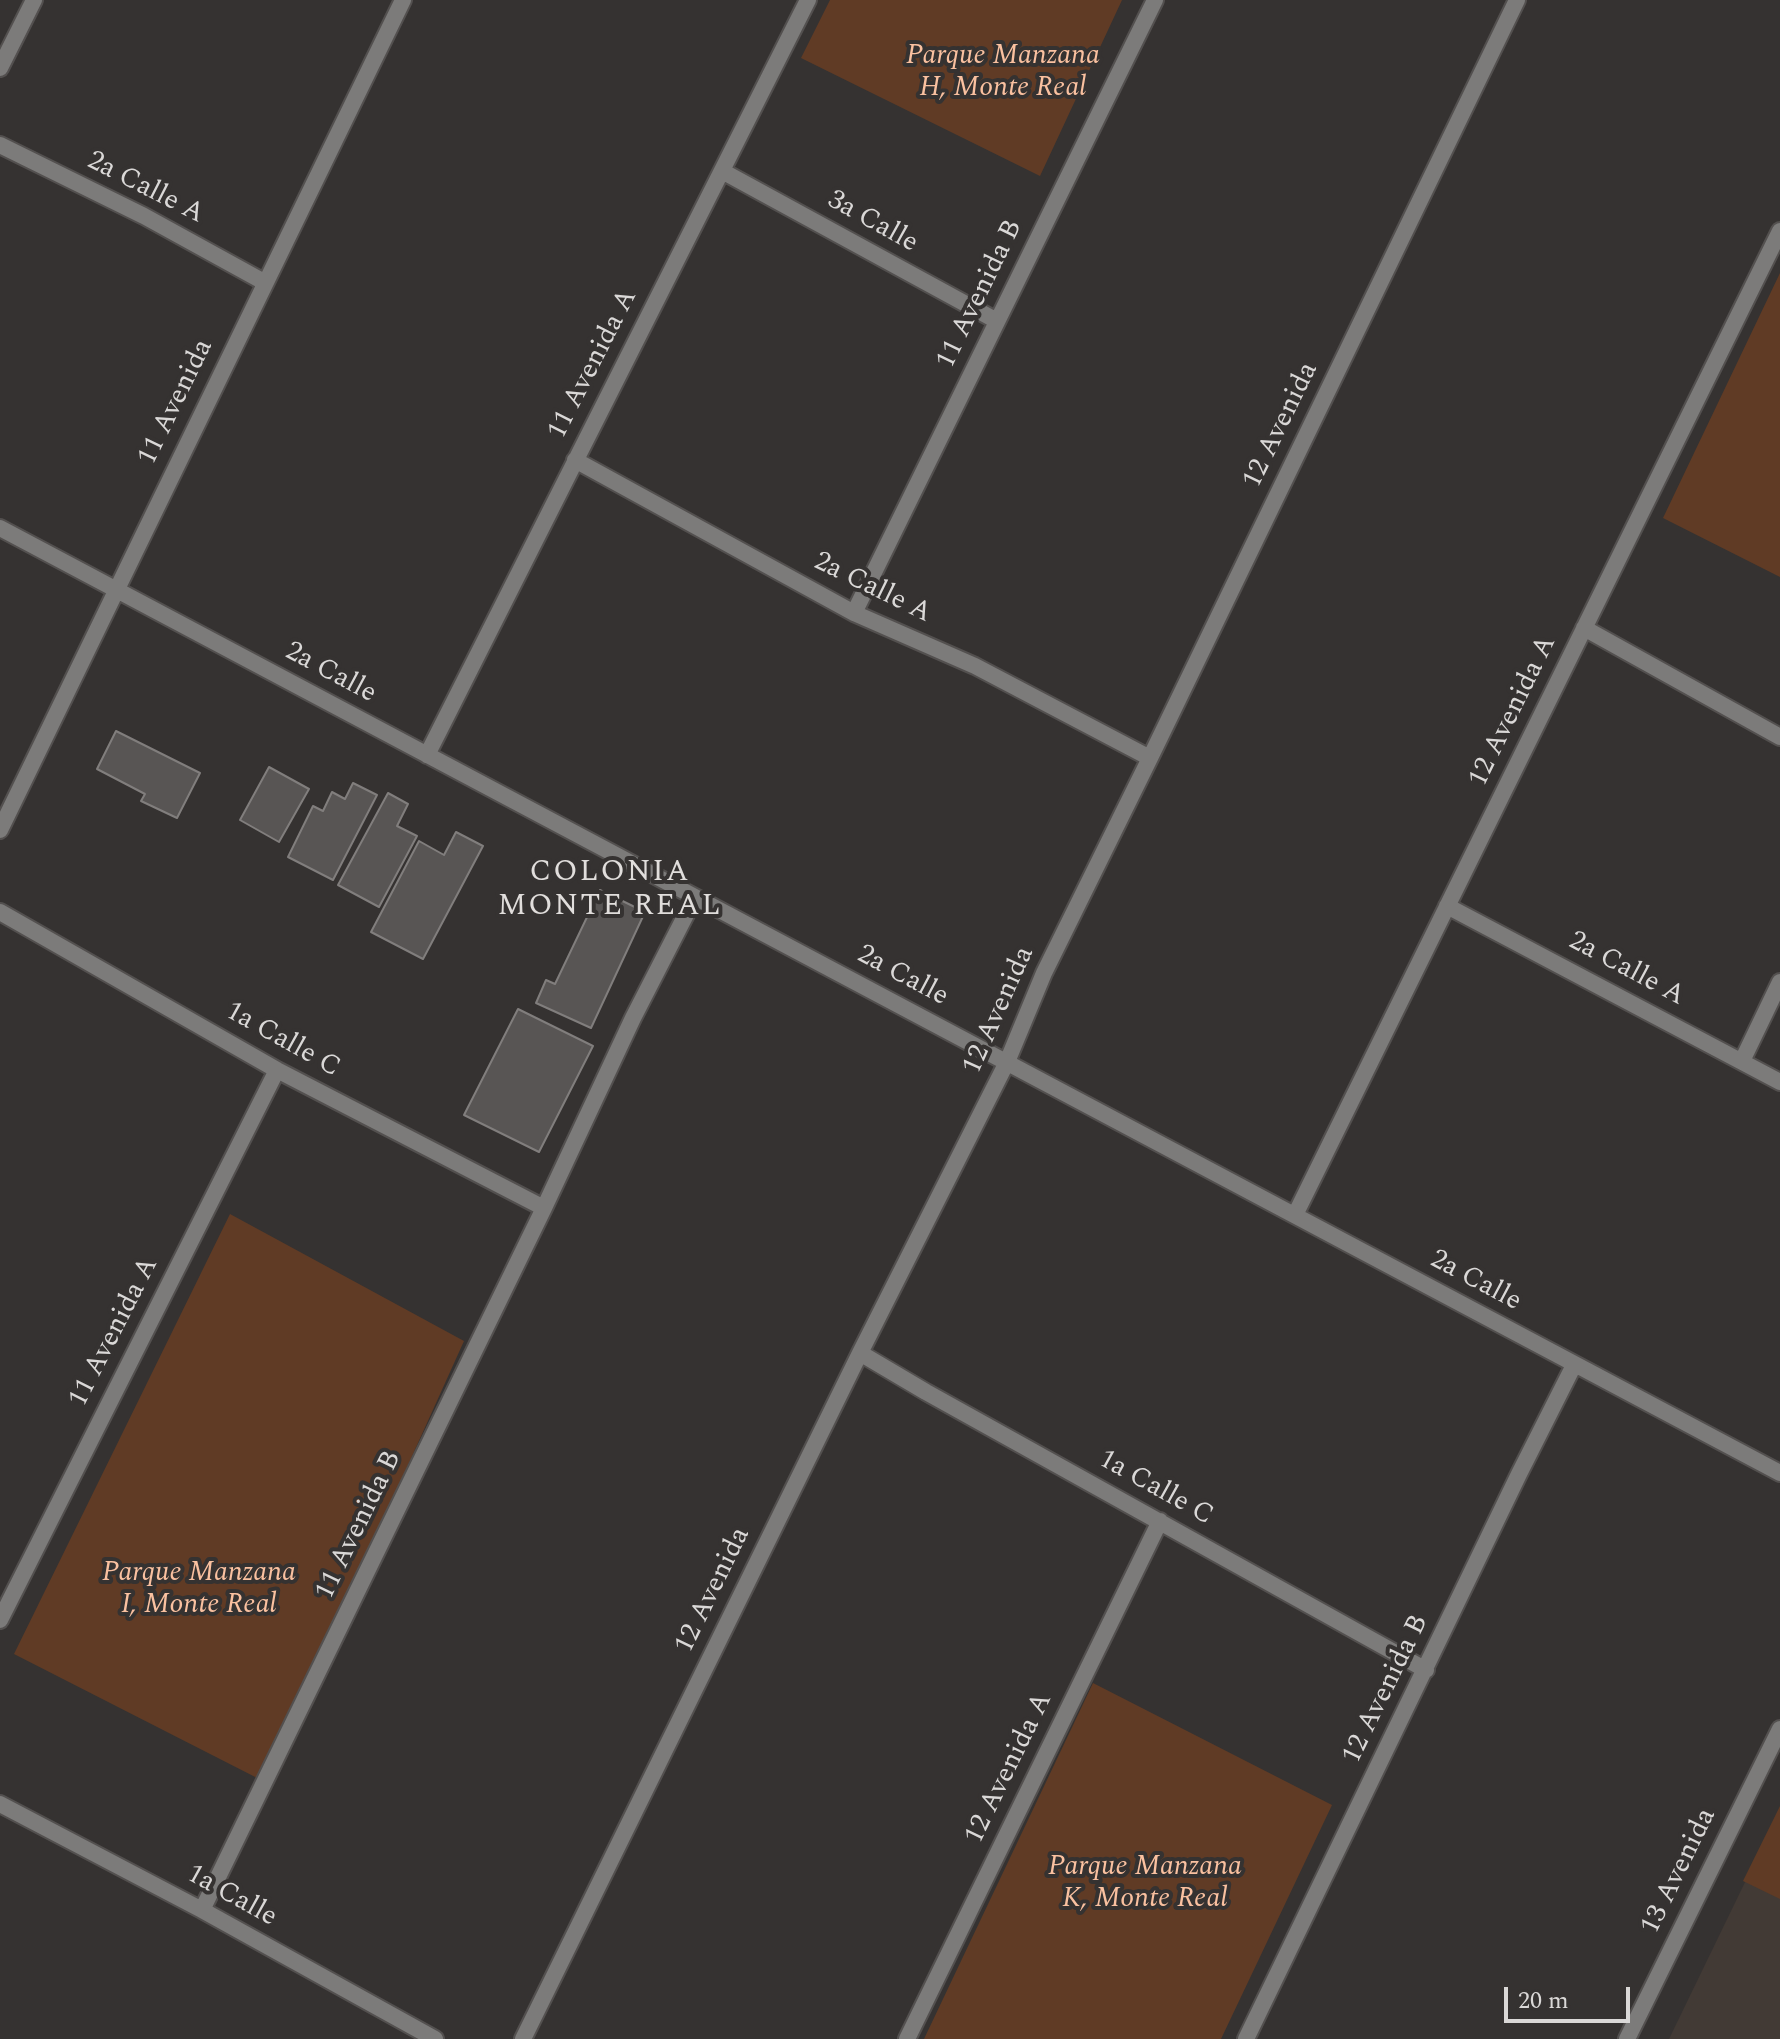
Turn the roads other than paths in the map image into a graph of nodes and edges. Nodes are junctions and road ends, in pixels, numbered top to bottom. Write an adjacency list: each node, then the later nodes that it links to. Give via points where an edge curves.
1 (34, 0): 6 (street)
2 (403, 0): 10 (street, 11 Avenida)
3 (808, 0): 8 (street, 11 Avenida A)
4 (1155, 0): 11 (street, 11 Avenida B)
5 (1517, 0): 19 (street, 12 Avenida)
6 (0, 68)
7 (0, 145): 10 (street, 2a Calle A)
8 (722, 171): 11 (street, 3a Calle); 12 (street, 11 Avenida A)
9 (1780, 231): 16 (street, 12 Avenida A)
10 (264, 282): 14 (street, 11 Avenida)
11 (997, 321): 15 (street, 11 Avenida B)
12 (575, 460): 15 (street, 2a Calle A); 18 (street, 11 Avenida A)
13 (0, 528): 14 (street, 2a Calle)
14 (116, 590): 18 (street, 2a Calle); 20 (street, 11 Avenida)
15 (854, 613): 19 (street, 2a Calle A, via 975,666)
16 (1584, 628): 17 (street); 22 (street, 12 Avenida A)
17 (1780, 737)
18 (427, 755): 21 (street, 2a Calle)
19 (1150, 758): 26 (street, 12 Avenida, via 1044,973)
20 (0, 830)
21 (695, 897): 26 (street, 2a Calle); 29 (street, 11 Avenida B)
22 (1447, 906): 25 (street, 2a Calle A); 30 (street, 12 Avenida A)
23 (0, 912): 27 (street, 1a Calle C)
24 (1780, 982): 25 (street)
25 (1742, 1061): 28 (street, 2a Calle A)
26 (1007, 1062): 30 (street, 2a Calle); 31 (street, 12 Avenida)
27 (277, 1070): 29 (street, 1a Calle C); 35 (street, 11 Avenida A)
28 (1780, 1082)
29 (544, 1208): 39 (street, 11 Avenida B)
30 (1295, 1215): 32 (street, 2a Calle)
31 (860, 1353): 34 (street, 1a Calle C); 41 (street, 12 Avenida)
32 (1574, 1365): 33 (street, 2a Calle); 36 (street, 12 Avenida B)
33 (1780, 1473)
34 (1160, 1521): 36 (street, 1a Calle C); 42 (street, 12 Avenida A)
35 (0, 1620)
36 (1426, 1670): 43 (street, 12 Avenida B)
37 (1780, 1729): 44 (street, 13 Avenida)
38 (0, 1804): 39 (street, 1a Calle)
39 (202, 1910): 40 (street, 1a Calle)
40 (435, 2039)
41 (523, 2039)
42 (907, 2039)
43 (1246, 2039)
44 (1627, 2039)

